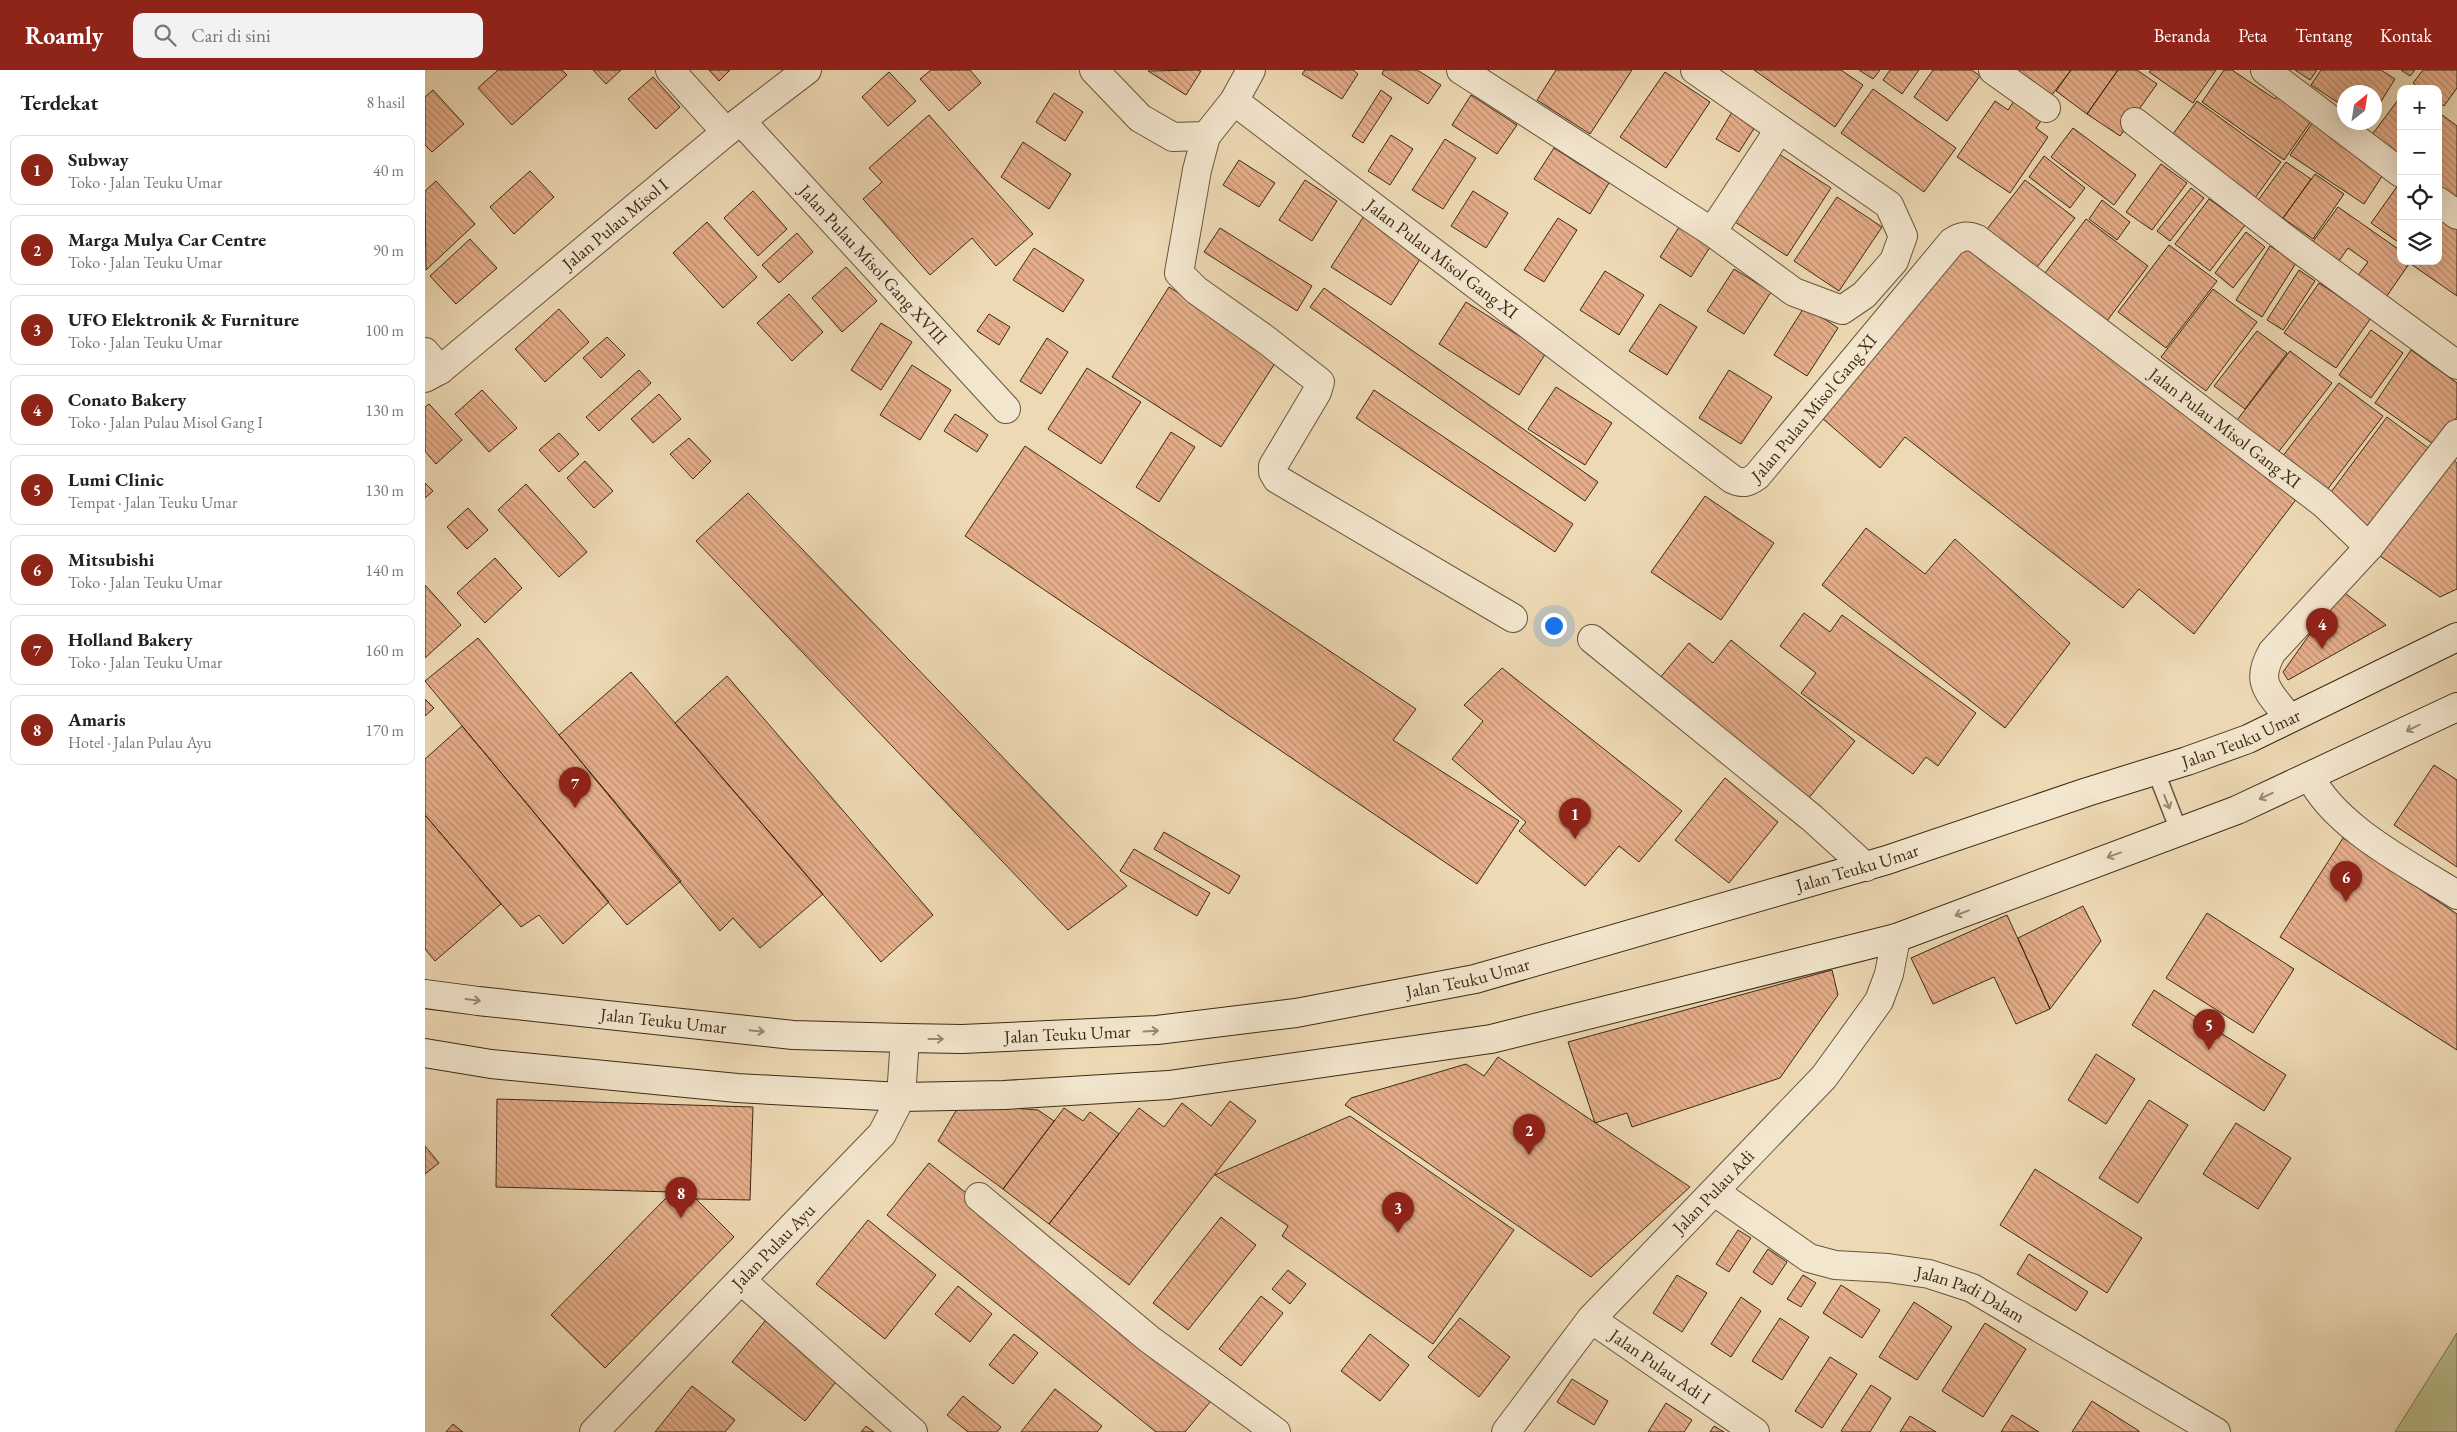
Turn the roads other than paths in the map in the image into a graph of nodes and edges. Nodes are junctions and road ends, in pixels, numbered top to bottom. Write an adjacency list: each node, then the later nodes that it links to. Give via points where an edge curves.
1 (670, 70): 12 (street, Jalan Pulau Misol Gang XVIII)
2 (807, 70): 12 (street, Jalan Pulau Misol I)
3 (1094, 70): 14 (street, via 1140,118 1173,137)
4 (1251, 70): 9 (street)
5 (1461, 70): 16 (street)
6 (1695, 70): 13 (street)
7 (1993, 70): 10 (street)
8 (2265, 70): 15 (street)
9 (1234, 102): 14 (street); 21 (street, Jalan Pulau Misol Gang XI, via 1740,483 1749,482 1757,476 1952,242 1969,236 2291,479)
10 (2046, 108)
11 (2135, 122): 17 (street, via 2291,244)
12 (734, 127): 18 (street, Jalan Pulau Misol I); 19 (street, Jalan Pulau Misol Gang XVIII)
13 (1779, 130): 16 (street); 16 (street, via 1889,205 1903,236 1894,261 1864,295 1842,310 1794,292)
14 (1206, 136): 22 (street, via 1179,272 1196,290 1265,338 1320,382 1276,460 1273,472 1277,479)
15 (2397, 170)
16 (1712, 232)
17 (2457, 364)
18 (430, 367)
19 (1006, 409)
20 (2457, 434): 21 (street)
21 (2369, 547): 26 (street, via 2272,652 2263,666 2263,682)
22 (1513, 618)
23 (2457, 637): 26 (street, Jalan Teuku Umar)
24 (1592, 639): 30 (street, via 1812,818)
25 (2457, 707): 28 (street, one-way to 28)
26 (2288, 717): 27 (street, Jalan Teuku Umar, via 2248,739)
27 (2155, 772): 29 (lane, one-way to 29); 30 (street, Jalan Teuku Umar)
28 (2310, 776): 29 (street, one-way to 29, via 2237,810); 31 (street, via 2321,797 2335,812)
29 (2179, 831): 32 (street, one-way to 32)
30 (1866, 867): 34 (street, Jalan Teuku Umar, one-way to 30, via 963,1039 1157,1030 1297,1013 1475,979)
31 (2457, 894)
32 (1897, 938): 36 (street, via 1491,1039 1169,1085 1003,1095); 37 (street, Jalan Pulau Adi, via 1879,1001 1824,1077)
33 (425, 994): 34 (street, Jalan Teuku Umar, one-way to 34, via 793,1035)
34 (905, 1038): 36 (street, Jalan Pulau Ayu)
35 (425, 1053): 36 (street, via 491,1064 737,1088)
36 (901, 1097): 39 (street, Jalan Pulau Ayu, via 883,1134)
37 (1715, 1192): 40 (street, Jalan Pulau Adi); 46 (street, Jalan Padi Dalam, via 1809,1258 1835,1265 1929,1274 1972,1288)
38 (979, 1197): 43 (street, via 1149,1339)
39 (742, 1281): 41 (street, Jalan Pulau Ayu); 42 (street)
40 (1591, 1319): 44 (street, Jalan Pulau Adi); 45 (street, Jalan Pulau Adi I)
41 (594, 1432)
42 (913, 1432)
43 (1276, 1432)
44 (1506, 1432)
45 (1755, 1432)
46 (2216, 1432)

